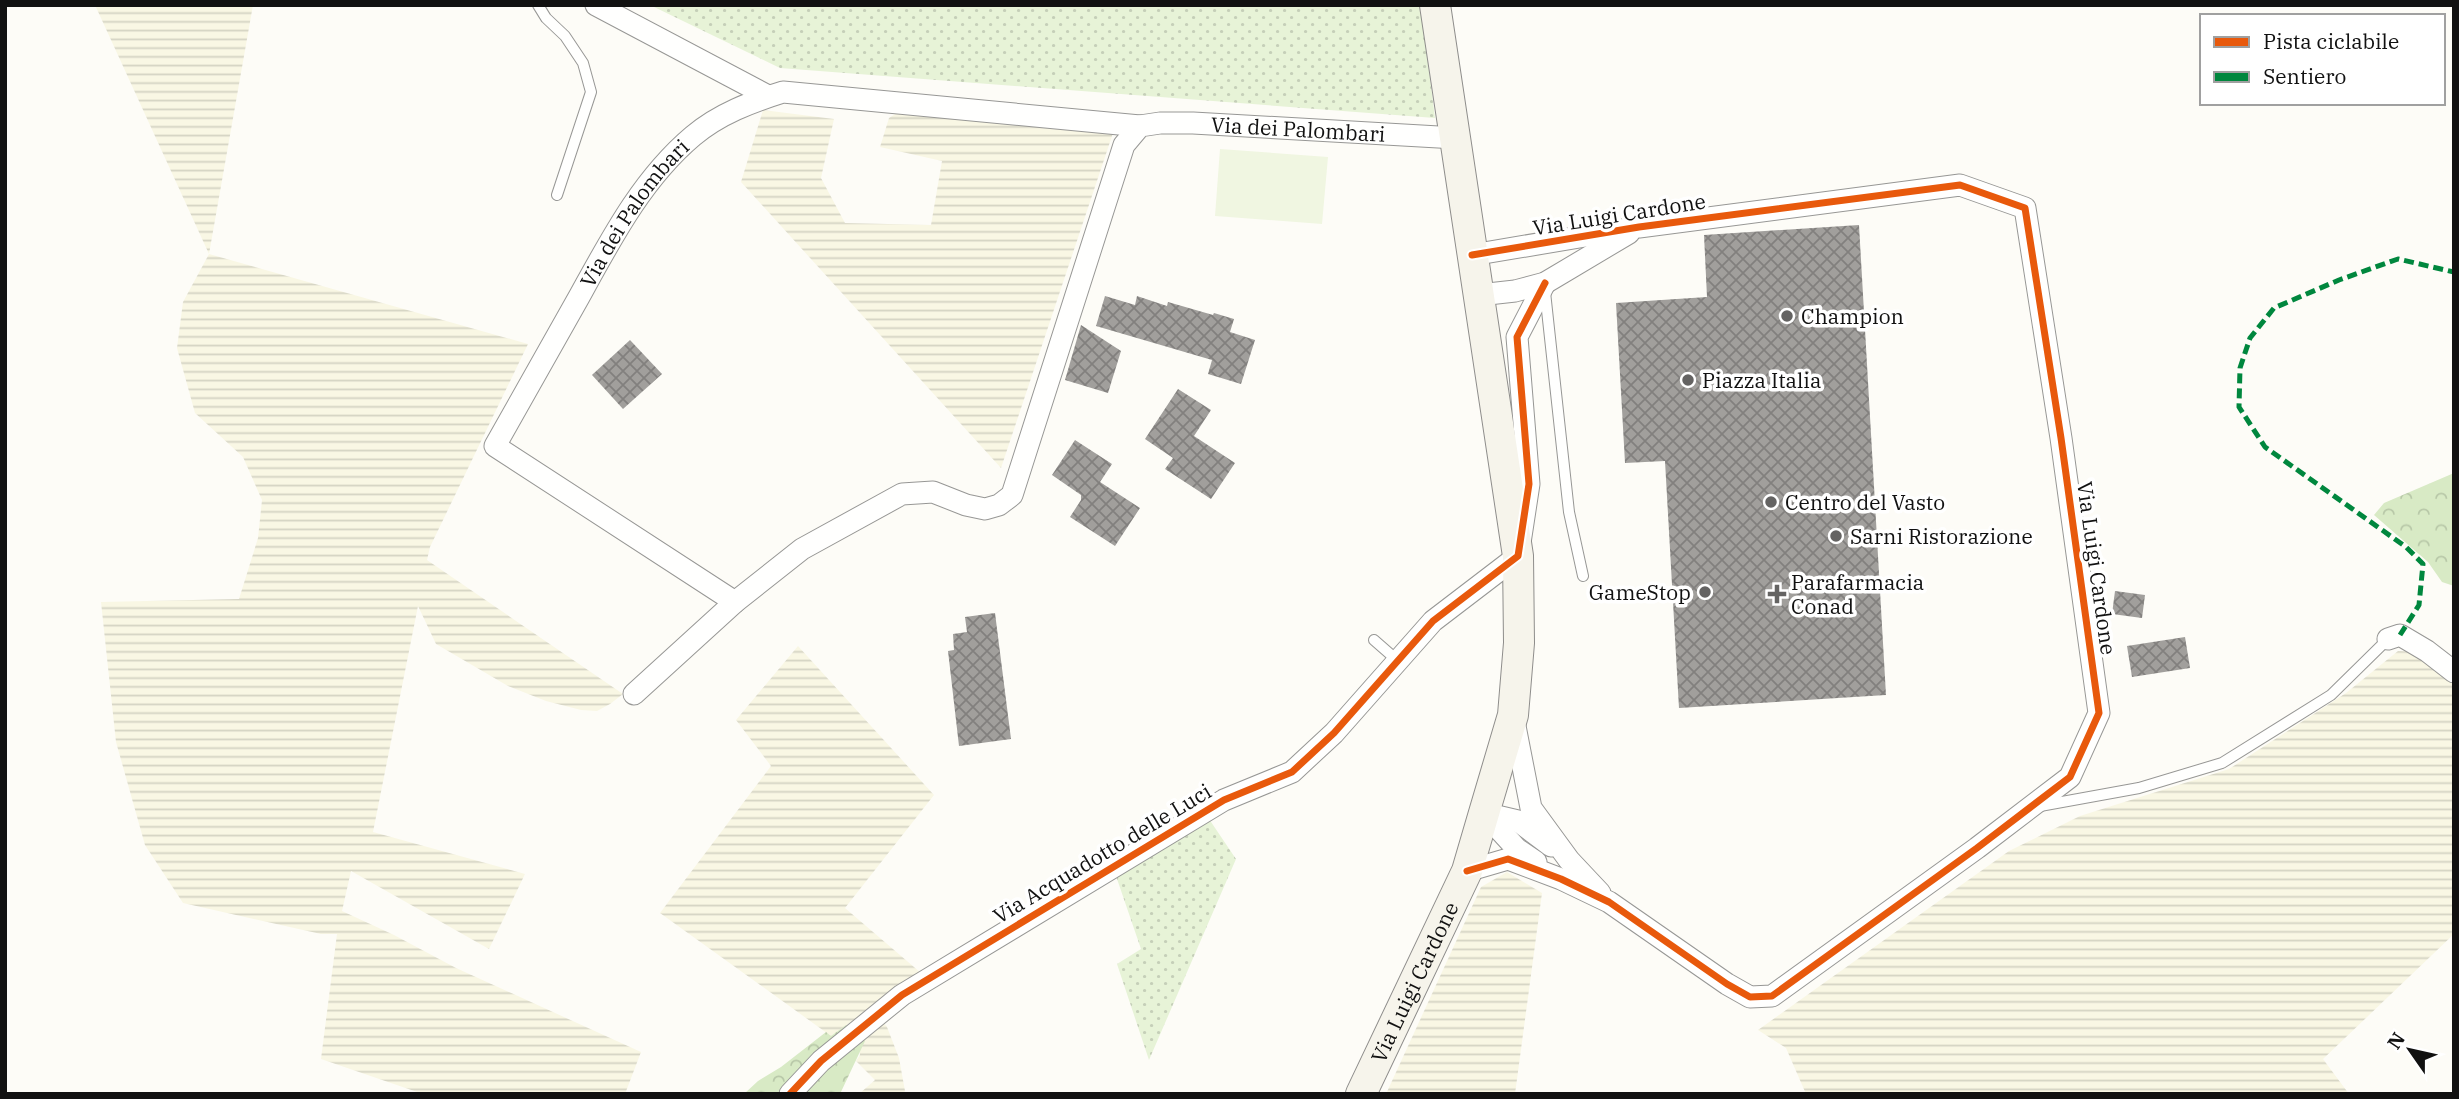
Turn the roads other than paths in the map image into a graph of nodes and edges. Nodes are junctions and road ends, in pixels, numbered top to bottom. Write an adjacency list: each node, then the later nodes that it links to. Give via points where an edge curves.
1 (538, 5): 7 (lane, via 583,63 591,92)
2 (596, 5): 4 (street)
3 (1435, 5): 6 (main road, Via Luigi Cardone)
4 (768, 96): 5 (street, Via dei Palombari, via 783,92 822,95); 14 (street, Via dei Palombari, via 724,114 693,136 659,170 624,217 495,446)
5 (1140, 126): 6 (street, Via dei Palombari, via 1193,123); 14 (street, via 1124,145 1012,495 985,509 933,492 902,494 802,549)
6 (1456, 138): 9 (main road, Via Luigi Cardone)
7 (557, 194)
8 (1639, 227): 9 (street, Via Luigi Cardone); 10 (street, Via Luigi Cardone); 21 (street, Via Luigi Cardone, via 1960,185 2025,208 2099,713 2070,777)
9 (1472, 255): 11 (main road, Via Luigi Cardone)
10 (1545, 283): 11 (street, Via Luigi Cardone); 12 (street, Via Luigi Cardone, via 1517,337 1529,484); 13 (lane, via 1568,500)
11 (1479, 295): 12 (main road, Via Luigi Cardone)
12 (1518, 556): 17 (street, Via Acquadotto delle Luci, via 1433,621); 20 (main road, Via Luigi Cardone, via 1519,643)
13 (1583, 576)
14 (735, 602): 19 (street)
15 (2388, 639): 18 (street, via 2400,635); 21 (lane, via 2331,695 2222,763 2139,788)
16 (1374, 640): 17 (lane)
17 (1398, 661): 25 (street, Via Acquadotto delle Luci, via 1292,772 1224,800 902,995 821,1061)
18 (2454, 673)
19 (634, 694)
20 (1513, 715): 22 (main road, Via Luigi Cardone); 23 (street, Via Luigi Cardone, via 1531,808)
21 (2029, 808): 23 (street, Via Luigi Cardone, via 1772,996 1750,998)
22 (1484, 813): 23 (street, Via Luigi Cardone, via 1518,821); 24 (main road, Via Luigi Cardone)
23 (1565, 870): 24 (street, Via Luigi Cardone, via 1508,859)
24 (1467, 871): 26 (main road, Via Luigi Cardone)
25 (790, 1094)
26 (1361, 1094)

